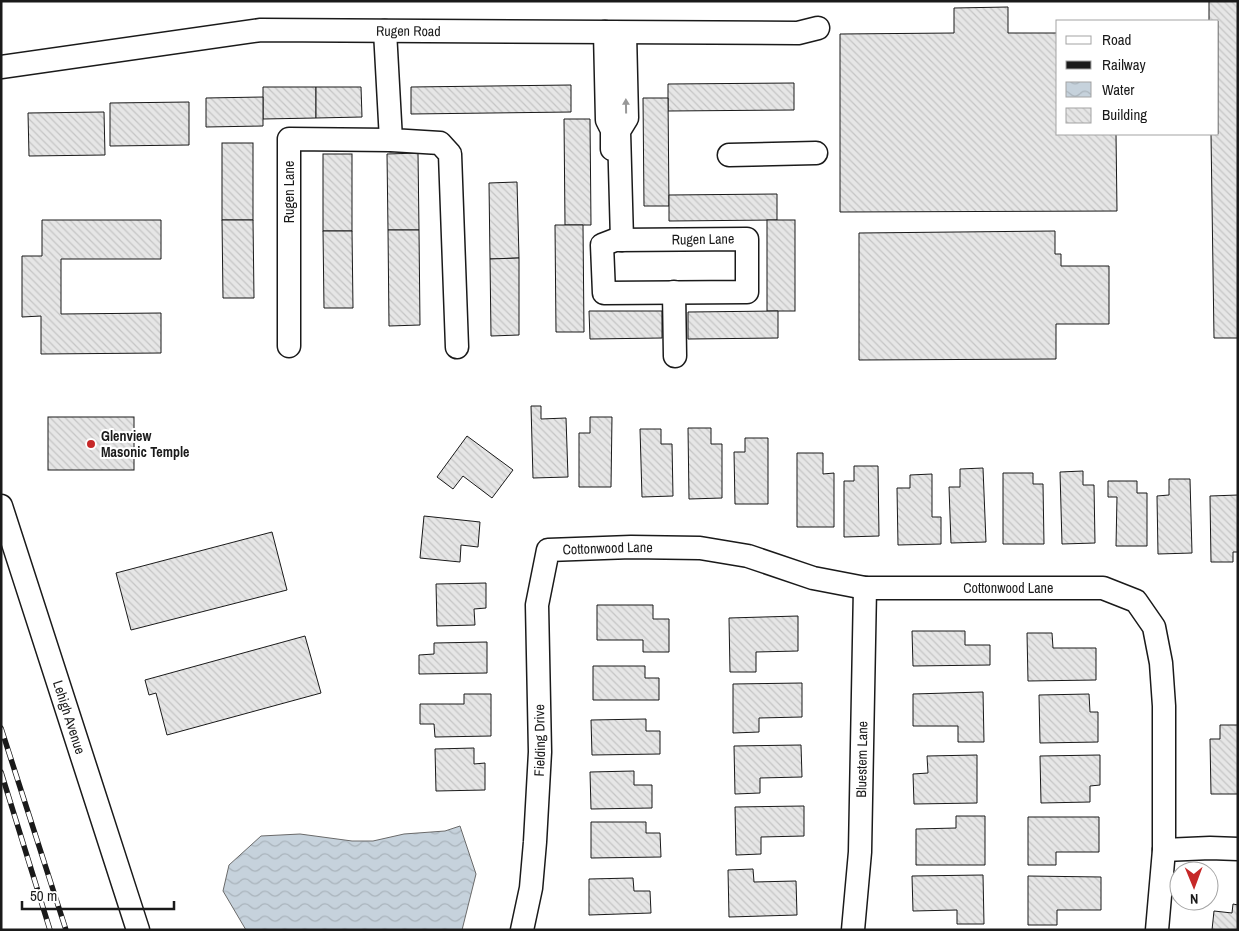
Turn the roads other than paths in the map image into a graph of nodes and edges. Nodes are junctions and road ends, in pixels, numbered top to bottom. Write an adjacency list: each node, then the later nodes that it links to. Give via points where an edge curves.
1 (818, 28): 3 (street, Rugen Road, via 798,33)
2 (385, 31): 3 (street, Rugen Road); 4 (street, Rugen Road, via 261,30); 5 (street)
3 (615, 33): 8 (street, via 607,120 612,130)
4 (1, 67)
5 (391, 140): 10 (street, Rugen Lane, via 289,140); 11 (street, Rugen Lane, via 440,143 450,154)
6 (816, 153): 7 (street)
7 (729, 155)
8 (619, 240): 9 (street, Rugen Lane, via 602,245 604,293); 9 (street, Rugen Lane, via 747,239 747,292)
9 (674, 292): 12 (street)
10 (289, 346)
11 (457, 347)
12 (675, 356)
13 (1, 506): 18 (street, Lehigh Avenue)
14 (548, 550): 15 (street, Cottonwood Lane, via 700,548 748,556 813,578); 19 (street, Fielding Drive, via 537,606 540,752 532,888)
15 (865, 588): 17 (street, Cottonwood Lane, via 1103,588 1136,601 1154,626 1161,663); 20 (street, Bluestem Lane, via 860,852)
16 (1238, 849): 17 (street)
17 (1164, 850): 21 (street, Cottonwood Lane)
18 (138, 930)
19 (522, 930)
20 (853, 930)
21 (1157, 930)

